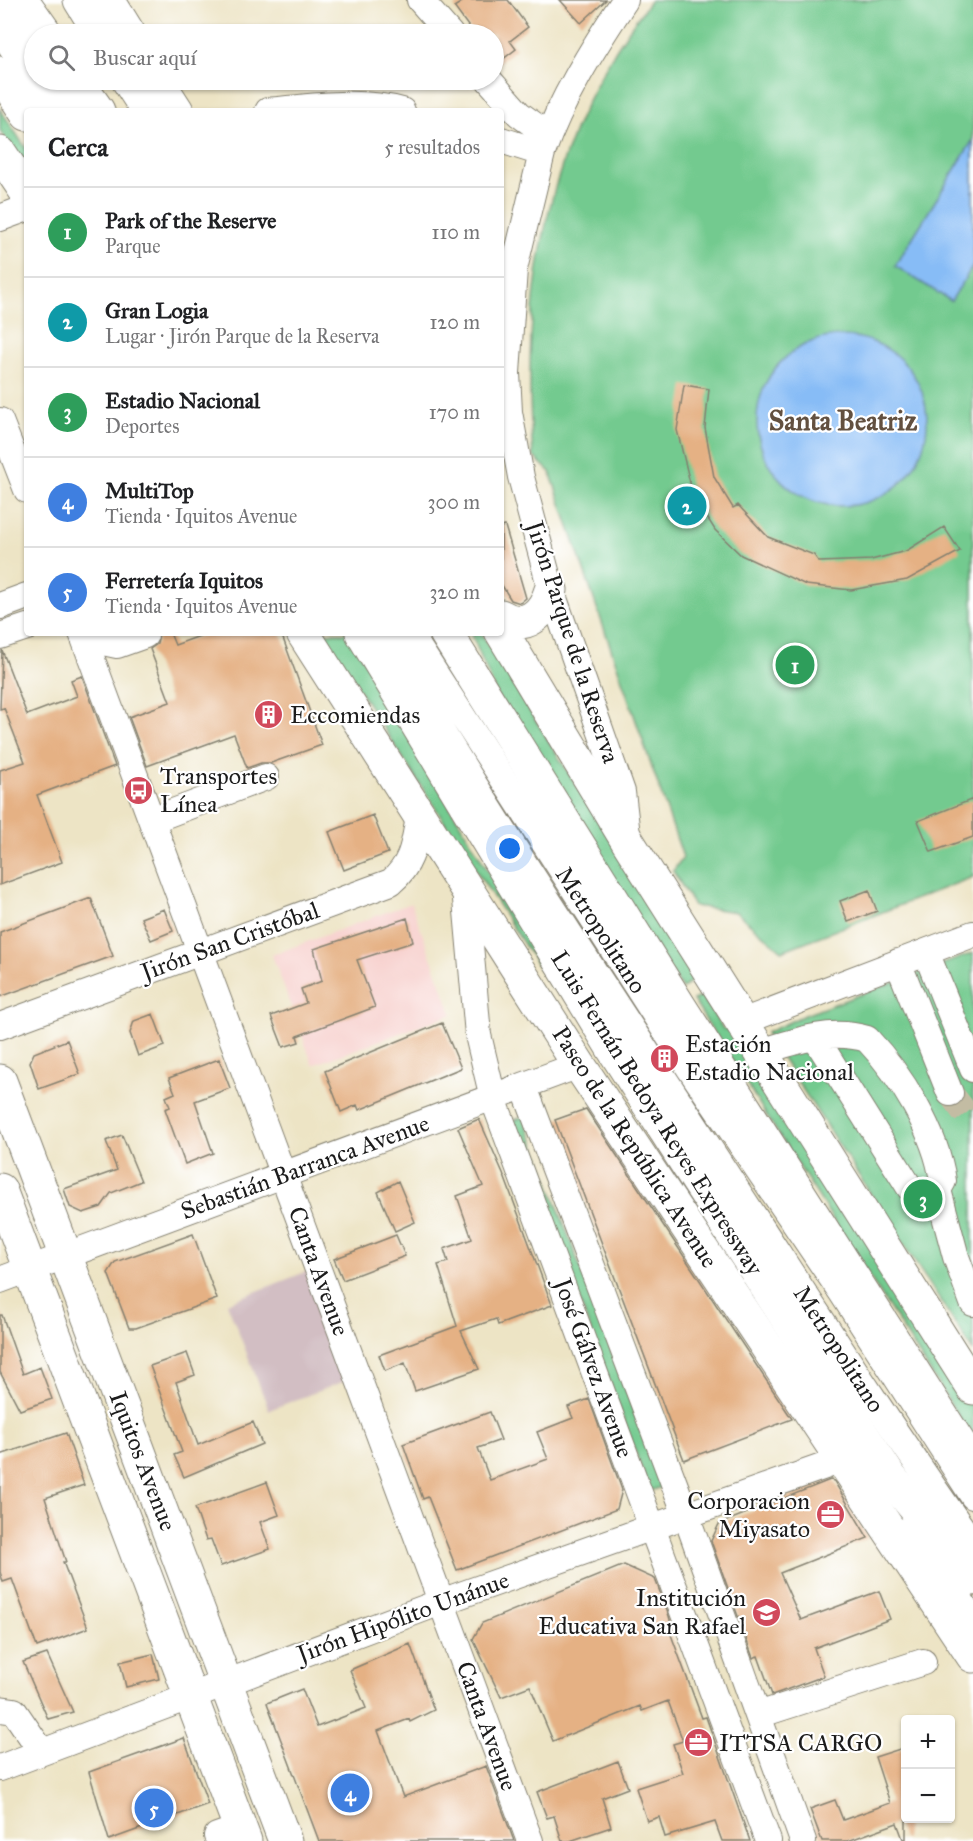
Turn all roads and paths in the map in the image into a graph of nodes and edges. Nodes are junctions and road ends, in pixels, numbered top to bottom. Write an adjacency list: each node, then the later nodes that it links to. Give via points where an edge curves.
1 (4, 0): 12 (street)
2 (22, 0): 7 (main road)
3 (80, 0): 8 (main road)
4 (108, 0): 9 (main road)
5 (420, 0): 10 (street)
6 (624, 0): 30 (street, Jirón Parque de la Reserva, via 593,49)
7 (39, 24)
8 (95, 24)
9 (123, 24)
10 (441, 24)
11 (0, 30): 13 (street)
12 (24, 31)
13 (24, 65)
14 (0, 73): 28 (main road)
15 (41, 90): 21 (street)
16 (64, 90): 22 (street)
17 (83, 90): 23 (main road)
18 (134, 90): 24 (main road)
19 (163, 90): 25 (main road)
20 (498, 90): 30 (street)
21 (54, 108)
22 (76, 108)
23 (96, 108)
24 (146, 108)
25 (175, 108)
26 (303, 108): 27 (street)
27 (390, 108)
28 (24, 109)
29 (504, 140): 30 (street)
30 (545, 144): 35 (street, Jirón Parque de la Reserva)
31 (0, 153): 32 (main road)
32 (24, 189)
33 (24, 209): 34 (street)
34 (0, 218)
35 (510, 250): 38 (street, Jirón Parque de la Reserva, via 509,412 521,477)
36 (0, 421): 37 (street)
37 (24, 482)
38 (551, 590): 41 (main road, via 535,618 514,622); 56 (street, Jirón Parque de la Reserva, via 622,792)
39 (24, 597): 40 (street)
40 (0, 606)
41 (504, 617)
42 (24, 628): 43 (street)
43 (0, 636)
44 (83, 636): 55 (street, Canta Avenue)
45 (86, 636): 46 (street, via 111,645)
46 (138, 636)
47 (305, 636): 54 (main road, Paseo de la República Avenue)
48 (364, 636): 81 (main road, Luis Fernán Bedoya Reyes Expressway, via 612,1047)
49 (385, 636): 85 (street, Metropolitano, via 518,856 835,1342)
50 (412, 636): 82 (street, Metropolitano, via 690,1068)
51 (448, 636): 80 (main road)
52 (504, 636): 56 (main road)
53 (266, 777): 55 (street)
54 (419, 817): 57 (main road, Paseo de la República Avenue); 59 (street, Jirón San Cristóbal, via 412,857 391,882)
55 (152, 820): 59 (street, Canta Avenue)
56 (628, 842): 62 (main road)
57 (465, 885): 66 (main road, Paseo de la República Avenue); 71 (street, José Gálvez Avenue, via 477,1035)
58 (973, 934): 60 (street)
59 (201, 952): 63 (street, Jirón San Cristóbal); 72 (street, Canta Avenue)
60 (926, 952): 61 (street); 67 (street)
61 (898, 962): 62 (street); 70 (street)
62 (742, 1022): 65 (main road)
63 (0, 1026)
64 (815, 1037): 65 (street); 74 (street, via 910,1188 920,1193); 74 (street, via 852,1035 867,1039 883,1056 933,1139 943,1181)
65 (761, 1052): 78 (main road)
66 (579, 1065): 69 (street, Sebastián Barranca Avenue); 79 (main road, Paseo de la República Avenue)
67 (973, 1070)
68 (0, 1081): 75 (main road, Iquitos Avenue)
69 (524, 1087): 71 (street, Sebastián Barranca Avenue); 83 (street, José Gálvez Avenue)
70 (950, 1093)
71 (494, 1098): 72 (street, Sebastián Barranca Avenue); 84 (street, José Gálvez Avenue)
72 (283, 1175): 75 (street, Sebastián Barranca Avenue); 87 (street, Canta Avenue)
73 (0, 1190): 76 (main road, Iquitos Avenue)
74 (938, 1190): 77 (street)
75 (65, 1256): 76 (street, Sebastián Barranca Avenue); 91 (main road, Iquitos Avenue)
76 (15, 1275): 92 (main road, Iquitos Avenue)
77 (973, 1303)
78 (973, 1388)
79 (842, 1460): 83 (street, Jirón Hipólito Unánue); 89 (main road, Paseo de la República Avenue)
80 (973, 1465)
81 (890, 1477): 86 (main road, Luis Fernán Bedoya Reyes Expressway); 88 (main road, via 907,1526)
82 (973, 1496)
83 (686, 1515): 84 (street, Jirón Hipólito Unánue); 94 (street, José Gálvez Avenue)
84 (654, 1527): 87 (street, Jirón Hipólito Unánue); 100 (street, José Gálvez Avenue)
85 (973, 1544)
86 (973, 1579)
87 (441, 1602): 91 (street, Jirón Hipólito Unánue); 99 (street, Canta Avenue)
88 (973, 1626)
89 (973, 1656)
90 (923, 1662): 94 (street)
91 (226, 1683): 92 (street, Jirón Hipólito Unánue); 98 (main road, Iquitos Avenue)
92 (190, 1696): 95 (street, Jirón Hipólito Unánue); 97 (main road, Iquitos Avenue)
93 (0, 1709): 95 (street, via 14,1712)
94 (758, 1715): 101 (street, José Gálvez Avenue)
95 (42, 1752): 96 (street, Jirón Hipólito Unánue)
96 (0, 1768)
97 (234, 1835)
98 (285, 1841)
99 (530, 1841)
100 (768, 1841)
101 (803, 1841)

